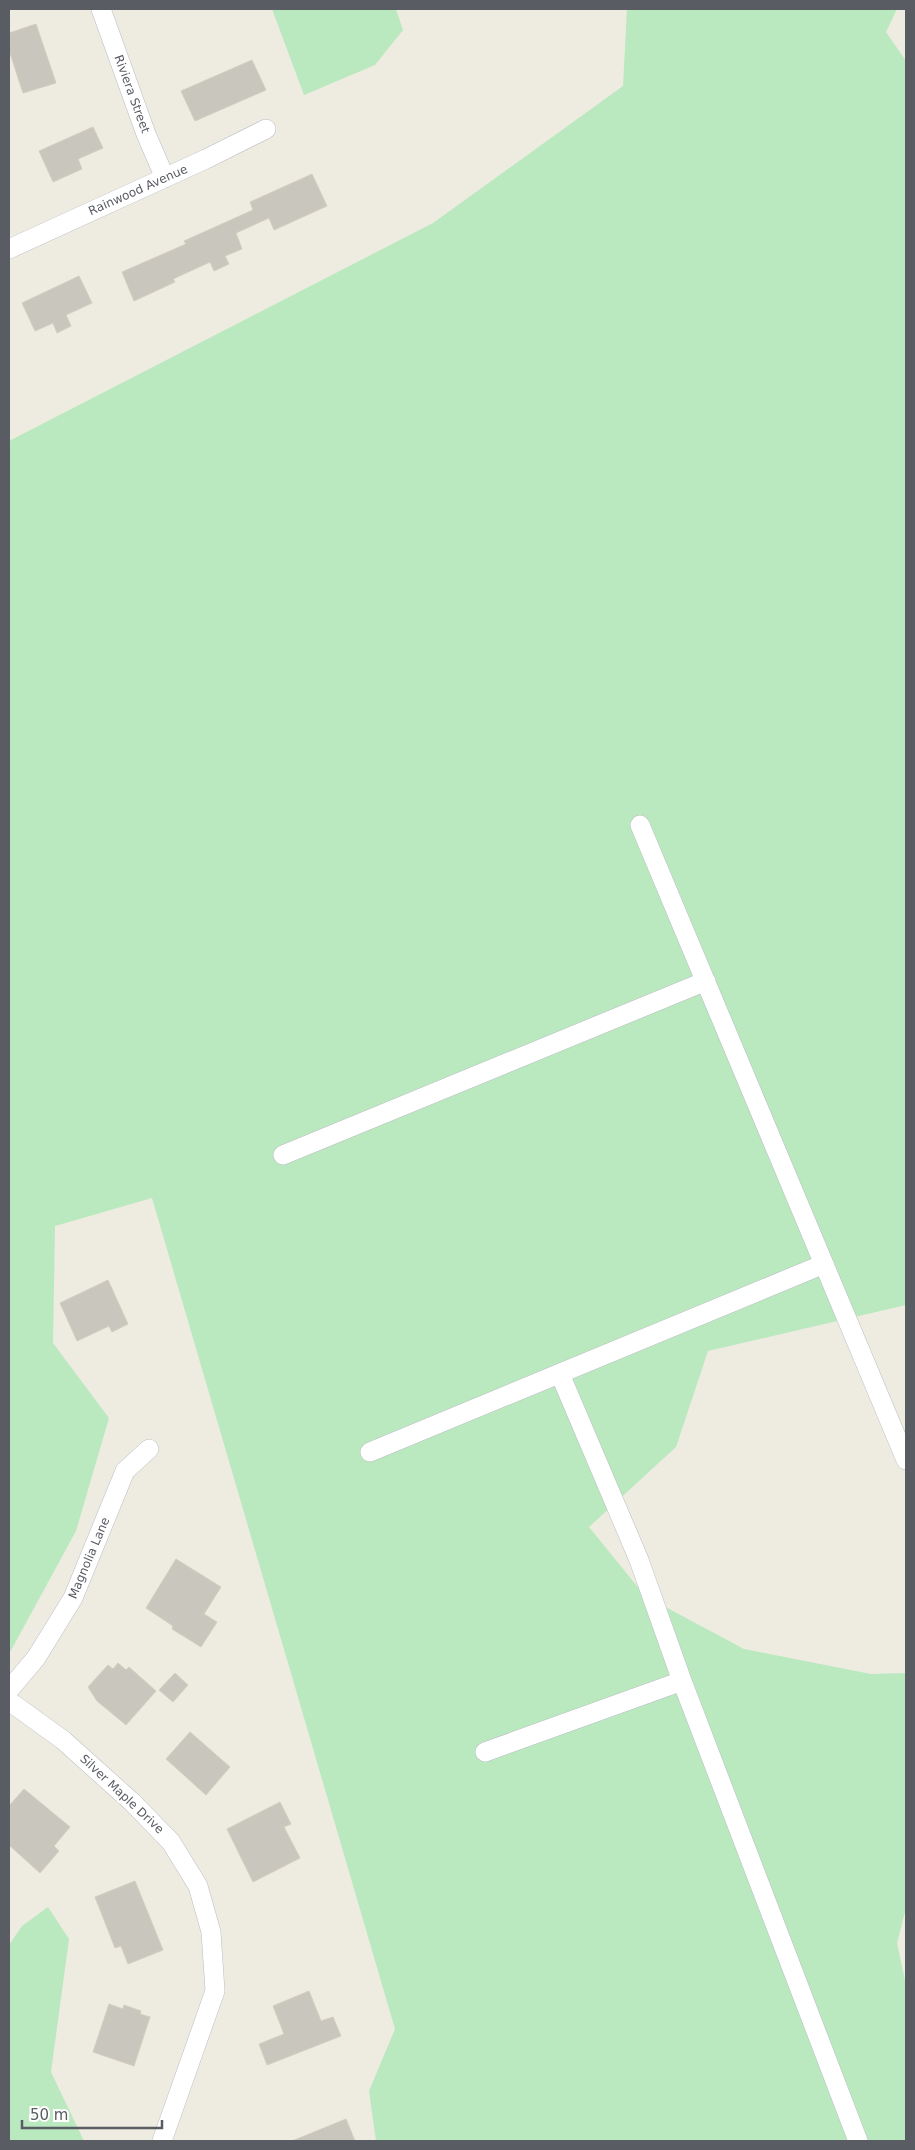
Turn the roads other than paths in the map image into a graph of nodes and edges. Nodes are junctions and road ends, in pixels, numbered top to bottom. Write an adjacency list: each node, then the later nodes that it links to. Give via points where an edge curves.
1 (101, 9): 3 (street, Riviera Street)
2 (266, 129): 3 (street, Rainwood Avenue)
3 (165, 178): 4 (street, Rainwood Avenue)
4 (9, 249)
5 (640, 825): 6 (street)
6 (706, 982): 7 (street); 8 (street)
7 (283, 1155)
8 (824, 1264): 9 (street); 12 (street)
9 (560, 1374): 11 (street); 13 (street, via 639,1560)
10 (149, 1449): 14 (street, Magnolia Lane, via 124,1471 73,1598 36,1658)
11 (370, 1452)
12 (906, 1460)
13 (682, 1681): 16 (street); 18 (street)
14 (9, 1690)
15 (9, 1701): 17 (street, Silver Maple Drive, via 63,1740 132,1802 171,1842 198,1886 211,1932 215,1990)
16 (485, 1752)
17 (162, 2141)
18 (858, 2141)

